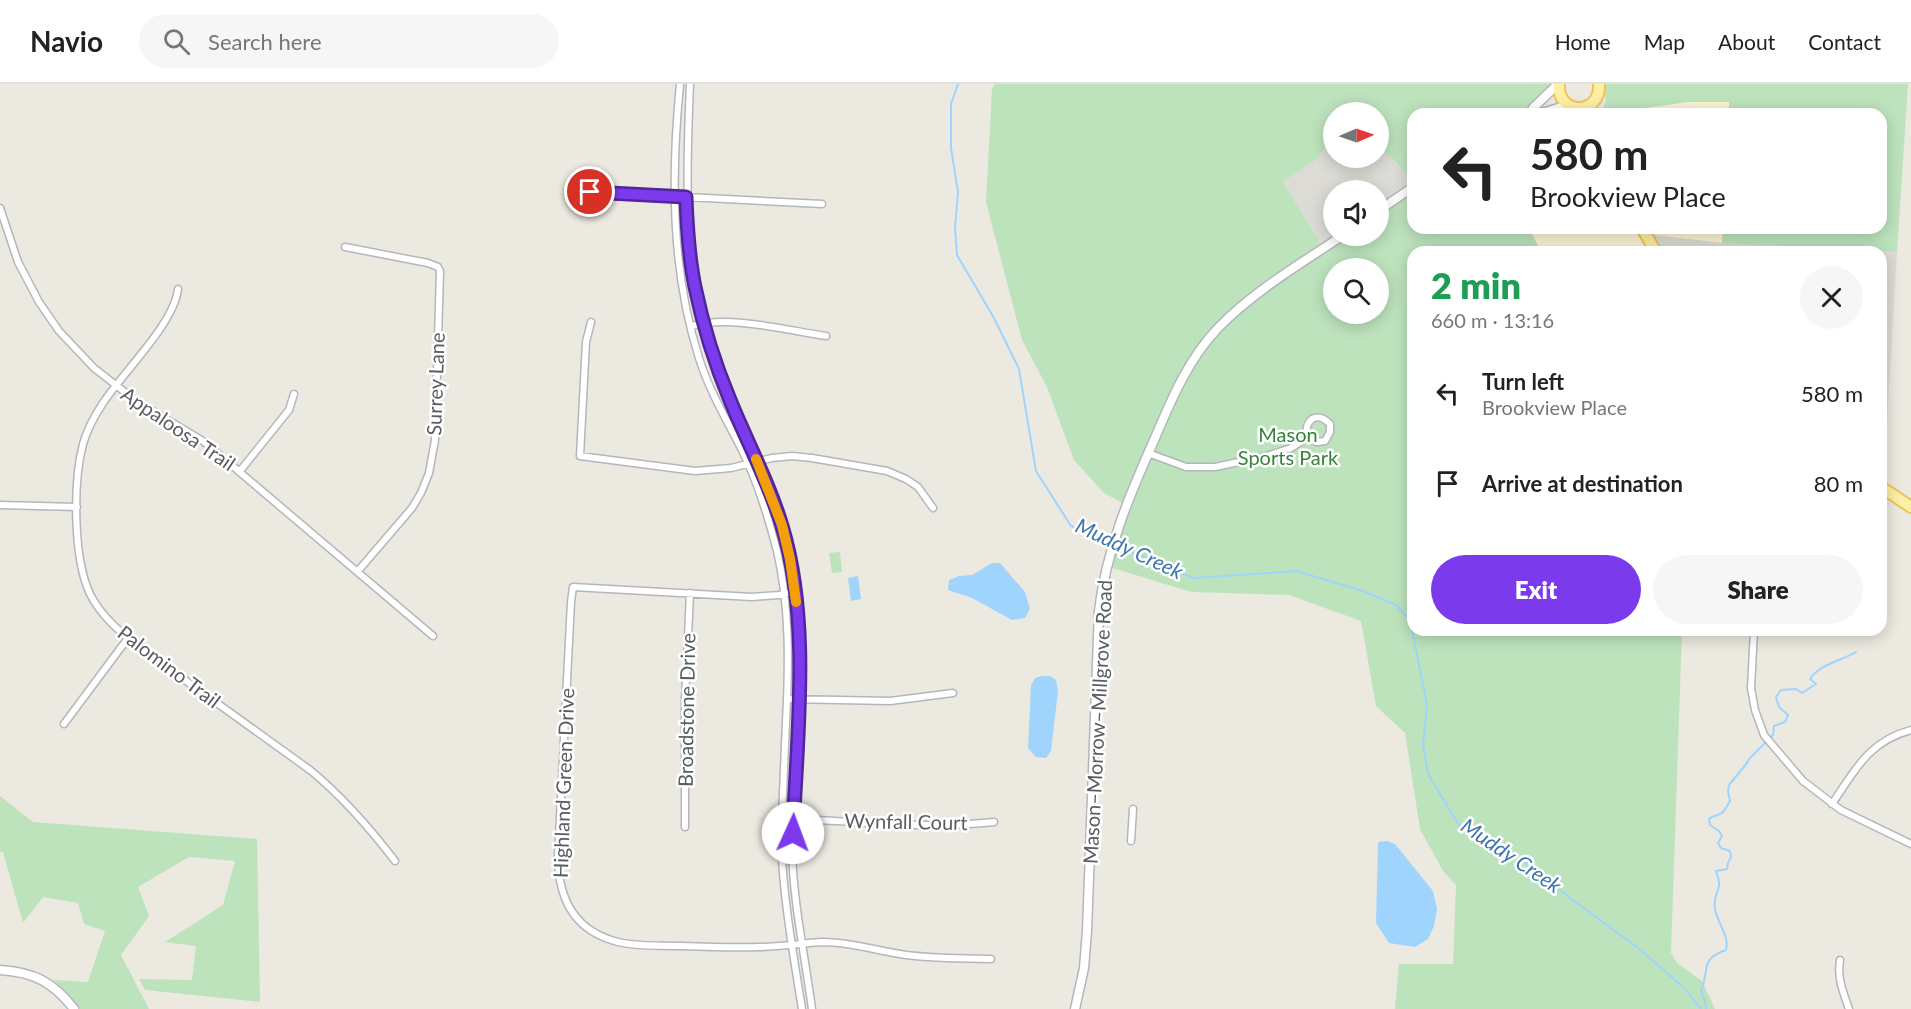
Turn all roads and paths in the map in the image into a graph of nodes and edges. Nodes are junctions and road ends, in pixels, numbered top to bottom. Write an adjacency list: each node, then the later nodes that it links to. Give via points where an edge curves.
1 (680, 84): 12 (street)
2 (690, 84): 13 (street)
3 (1559, 84): 6 (street); 7 (main road, via 1561,98)
4 (1599, 84): 5 (main road)
5 (1595, 101): 8 (main road); 9 (main road)
6 (1533, 108)
7 (1572, 108)
8 (1582, 108)
9 (1595, 108)
10 (1407, 191): 14 (street)
11 (590, 192): 12 (street)
12 (675, 196): 13 (street); 22 (street, via 678,261)
13 (686, 197): 15 (street); 21 (street, via 695,287)
14 (1389, 203)
15 (822, 204)
16 (0, 208): 24 (street, Appaloosa Trail, via 18,262 39,303 74,348)
17 (1328, 246): 27 (street, Mason–Morrow–Millgrove Road, via 1245,303 1216,330 1178,387)
18 (345, 247): 36 (street, Surrey Lane, via 428,263 441,271 435,440 429,473 412,508)
19 (178, 289): 24 (street, Palomino Trail, via 166,320)
20 (591, 322): 29 (street, via 586,342 580,456 695,471)
21 (704, 322): 22 (street); 23 (street); 28 (street, via 730,400)
22 (692, 326): 29 (street, via 699,358)
23 (826, 336)
24 (115, 386): 30 (street, Appaloosa Trail, via 194,435); 33 (street, Palomino Trail, via 84,442)
25 (294, 394): 30 (street, via 289,410)
26 (1307, 438): 26 (street, via 1325,441 1330,424 1324,419 1312,419 1307,425); 27 (street, via 1267,456 1215,467 1186,467)
27 (1148, 453): 65 (street, Mason–Morrow–Millgrove Road, via 1106,566 1100,611 1088,931)
28 (757, 461): 29 (street); 35 (street, via 792,456 887,471 918,487); 37 (street, via 782,525)
29 (748, 464): 39 (street, via 772,534)
30 (240, 471): 36 (street, Appaloosa Trail)
31 (1887, 491): 34 (main road)
32 (0, 505): 33 (street)
33 (77, 507): 42 (street, Palomino Trail, via 78,556 85,583 105,617)
34 (1911, 507)
35 (933, 508)
36 (358, 571): 40 (street, Appaloosa Trail)
37 (794, 592): 39 (street, Highland Green Drive); 45 (street)
38 (690, 593): 39 (street, Highland Green Drive, via 752,597); 53 (street, Broadstone Drive); 58 (street, Highland Green Drive, via 573,587 559,882 566,903 582,924 618,942)
39 (784, 594): 44 (street)
40 (433, 636)
41 (1754, 636): 48 (street, via 1751,688 1764,735 1803,781)
42 (128, 638): 46 (street); 56 (street, Palomino Trail, via 332,788)
43 (952, 693): 45 (street, via 880,701)
44 (787, 699): 45 (street); 50 (street)
45 (798, 699): 51 (street)
46 (64, 724)
47 (1911, 730): 48 (street, via 1873,748)
48 (1832, 804): 55 (street)
49 (1133, 808): 54 (street)
50 (782, 819): 51 (street, Wynfall Court); 58 (street, via 782,863)
51 (793, 819): 52 (street, Wynfall Court, via 925,825); 57 (street, via 793,864)
52 (994, 822)
53 (685, 826)
54 (1131, 841)
55 (1911, 844)
56 (395, 861)
57 (803, 944): 58 (street, Highland Green Drive); 59 (street, Highland Green Drive, via 862,945 900,954); 64 (street)
58 (791, 945): 63 (street)
59 (991, 959)
60 (1840, 960): 66 (street, via 1840,982)
61 (0, 970): 62 (street, via 44,981)
62 (74, 1009)
63 (802, 1009)
64 (812, 1009)
65 (1075, 1009)
66 (1849, 1009)

